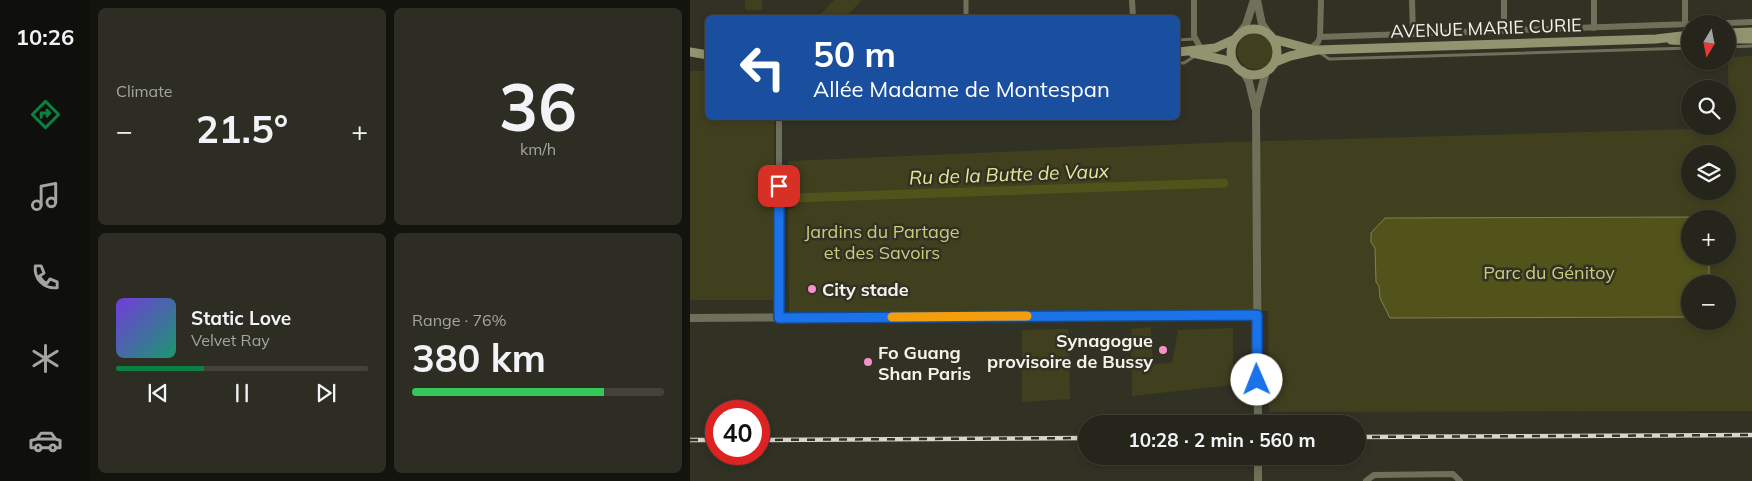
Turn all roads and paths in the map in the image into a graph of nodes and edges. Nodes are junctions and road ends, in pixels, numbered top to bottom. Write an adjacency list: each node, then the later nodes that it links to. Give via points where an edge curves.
1 (966, 0): 10 (street)
2 (1132, 0): 11 (street)
3 (1194, 0): 27 (street)
4 (1256, 0): 21 (street); 23 (street, via 1262,24)
5 (1321, 0): 24 (street)
6 (1412, 0): 20 (street)
7 (1504, 0): 17 (street)
8 (1594, 0): 16 (street)
9 (1685, 0): 12 (street)
10 (966, 15)
11 (1133, 15)
12 (1687, 15)
13 (1752, 22): 14 (street)
14 (1736, 23)
15 (1681, 24): 16 (street, AVENUE MARIE CURIE)
16 (1594, 28): 17 (street, AVENUE MARIE CURIE)
17 (1504, 31): 20 (street, AVENUE MARIE CURIE)
18 (1752, 32): 19 (main road)
19 (1736, 33)
20 (1413, 34): 24 (street, AVENUE MARIE CURIE)
21 (1238, 36): 23 (main road, via 1255,29); 35 (main road, via 1219,47); 41 (main road, via 1232,53)
22 (1681, 36): 25 (main road, AVENUE MARIE CURIE)
23 (1271, 37): 34 (main road, AVENUE MARIE CURIE); 39 (main road, via 1277,46)
24 (1320, 37): 34 (street)
25 (1656, 38): 30 (main road, AVENUE MARIE CURIE); 34 (main road, AVENUE MARIE CURIE)
26 (1752, 38): 28 (main road)
27 (1195, 39): 29 (lane); 35 (street)
28 (1736, 39)
29 (1180, 40)
30 (1681, 40)
31 (1752, 46): 32 (lane)
32 (1736, 47)
33 (1681, 48): 34 (lane, via 1329,59)
34 (1313, 49): 39 (main road, AVENUE MARIE CURIE)
35 (1200, 51): 37 (main road); 40 (lane); 41 (main road)
36 (690, 52): 38 (main road)
37 (1180, 52)
38 (705, 54)
39 (1275, 62): 42 (main road)
40 (1180, 64)
41 (1240, 69): 42 (main road, via 1254,74); 43 (street, via 1249,82)
42 (1266, 71): 43 (street)
43 (1256, 109): 45 (street)
44 (779, 120): 47 (street)
45 (1257, 315): 47 (street); 49 (street)
46 (690, 318): 47 (street)
47 (779, 318)
48 (1240, 390): 49 (lane)
49 (1258, 390): 50 (street)
50 (1258, 415)
51 (1258, 465): 52 (street)
52 (1258, 481)
53 (1366, 481): 54 (street, via 1374,475 1453,474)
54 (1460, 481)

